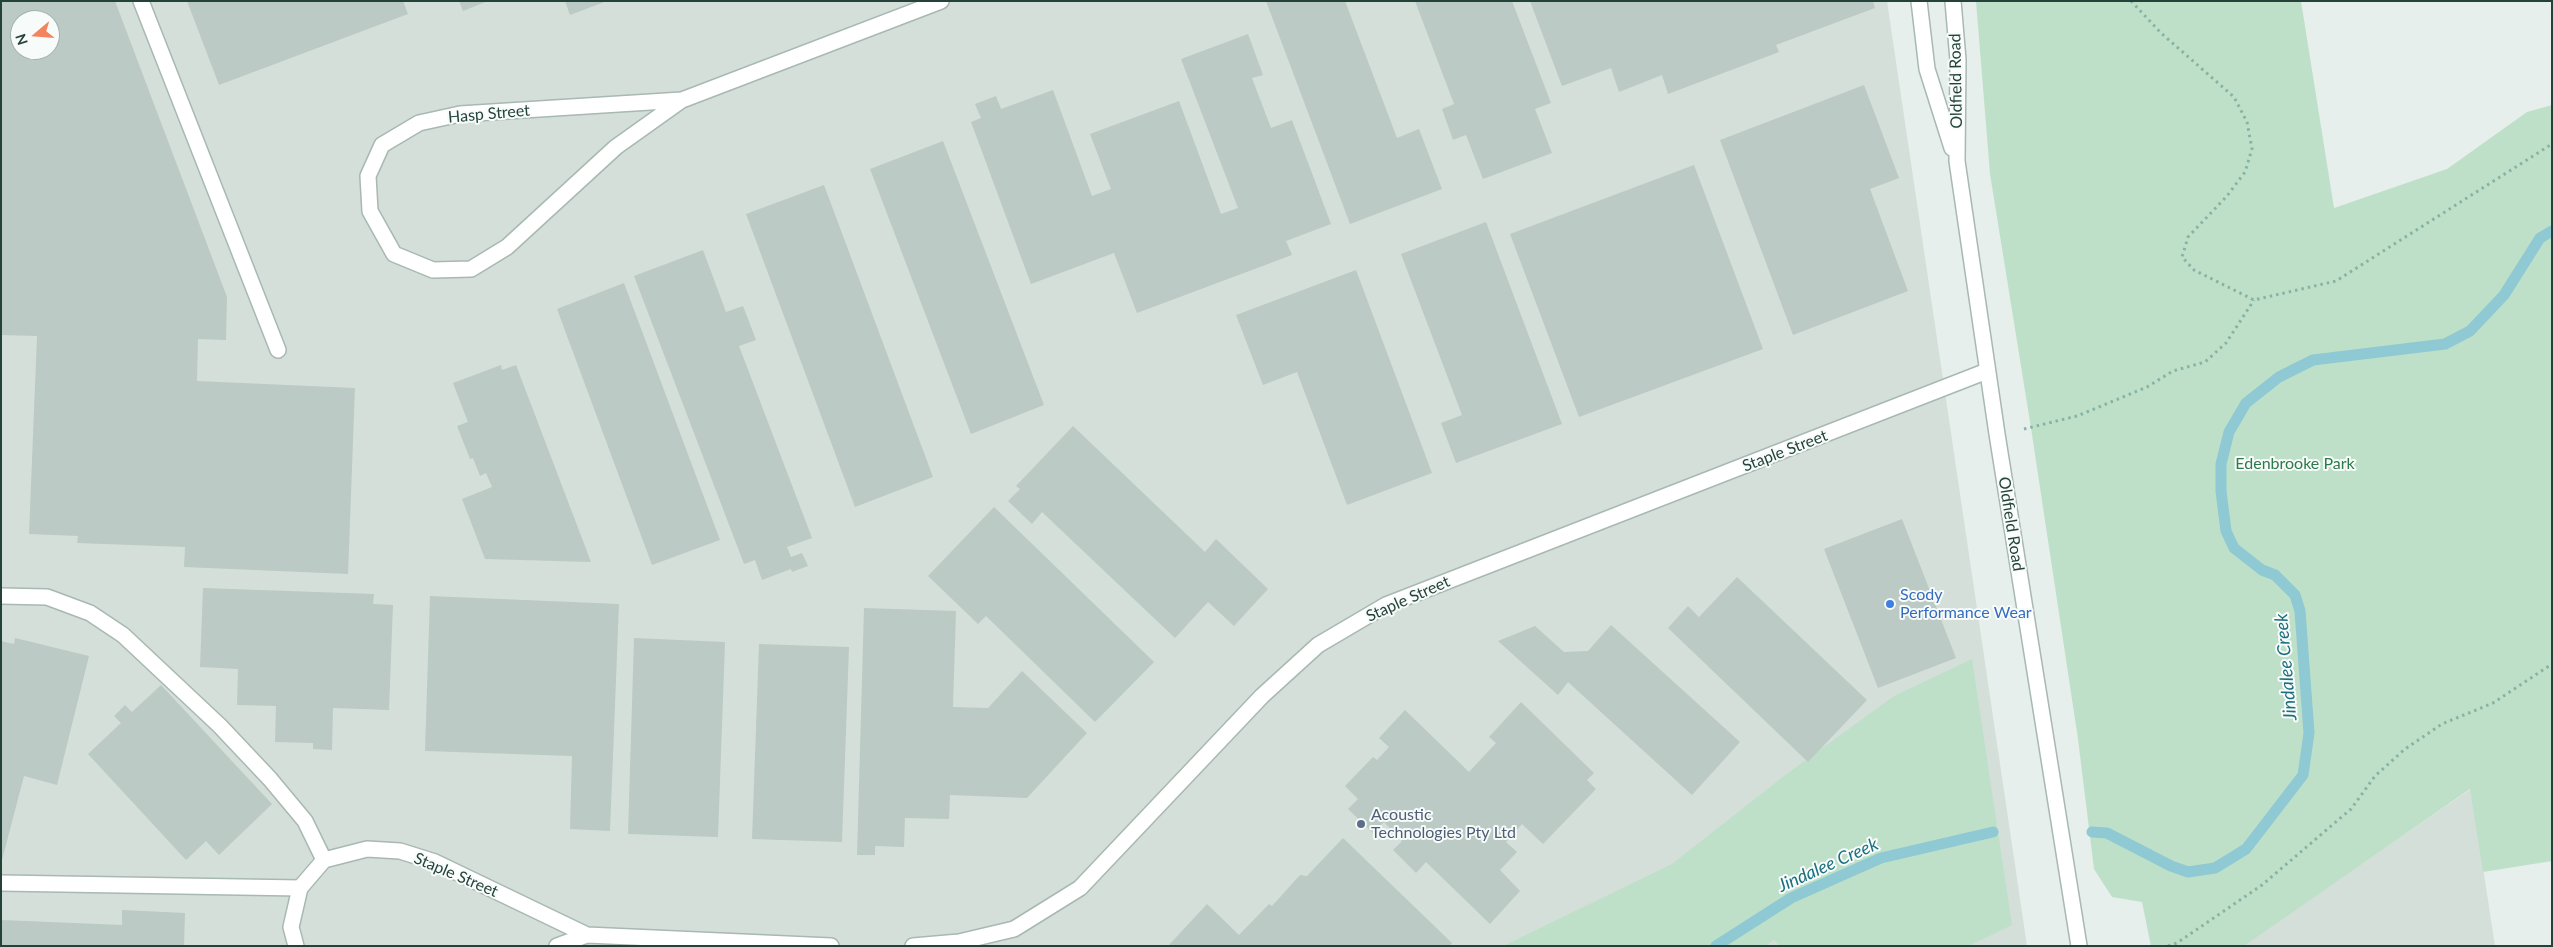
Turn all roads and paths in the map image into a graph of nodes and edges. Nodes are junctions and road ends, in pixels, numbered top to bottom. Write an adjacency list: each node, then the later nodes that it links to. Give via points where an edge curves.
1 (141, 1): 10 (street)
2 (941, 1): 6 (street, Hasp Street)
3 (1919, 1): 8 (street, Oldfield Road, via 1928,69)
4 (1953, 1): 8 (street, Oldfield Road, via 1958,60)
5 (2131, 1): 9 (path, via 2234,97 2247,122 2252,149 2245,172 2188,238 2182,257 2194,270)
6 (682, 100): 6 (street, Hasp Street, via 616,146 507,246 472,269 433,270 394,254 370,211 368,176 382,144 419,123 460,114)
7 (2552, 144): 9 (path, via 2336,280)
8 (1957, 161): 11 (street, Oldfield Road)
9 (2254, 300): 12 (path, via 2226,343 2205,362 2173,371 2147,387 2077,416)
10 (278, 350)
11 (1987, 371): 12 (street, Oldfield Road); 22 (street, Staple Street, via 1386,605 1318,645 1262,696 1080,888 1014,929 959,942)
12 (1997, 434): 23 (street, Oldfield Road)
13 (1, 596): 15 (street, via 47,597 90,613 123,635 220,726 270,779 305,821)
14 (2552, 664): 24 (path, via 2493,703 2442,724 2405,749 2375,776 2351,809 2262,885)
15 (324, 860): 17 (street); 18 (street, Staple Street, via 367,849 400,851 434,862)
16 (1, 884): 17 (street)
17 (300, 888): 20 (street, via 291,927)
18 (587, 935): 19 (street, Staple Street); 21 (street, Staple Street)
19 (559, 945)
20 (296, 946)
21 (831, 946)
22 (913, 946)
23 (2079, 946)
24 (2168, 946)

